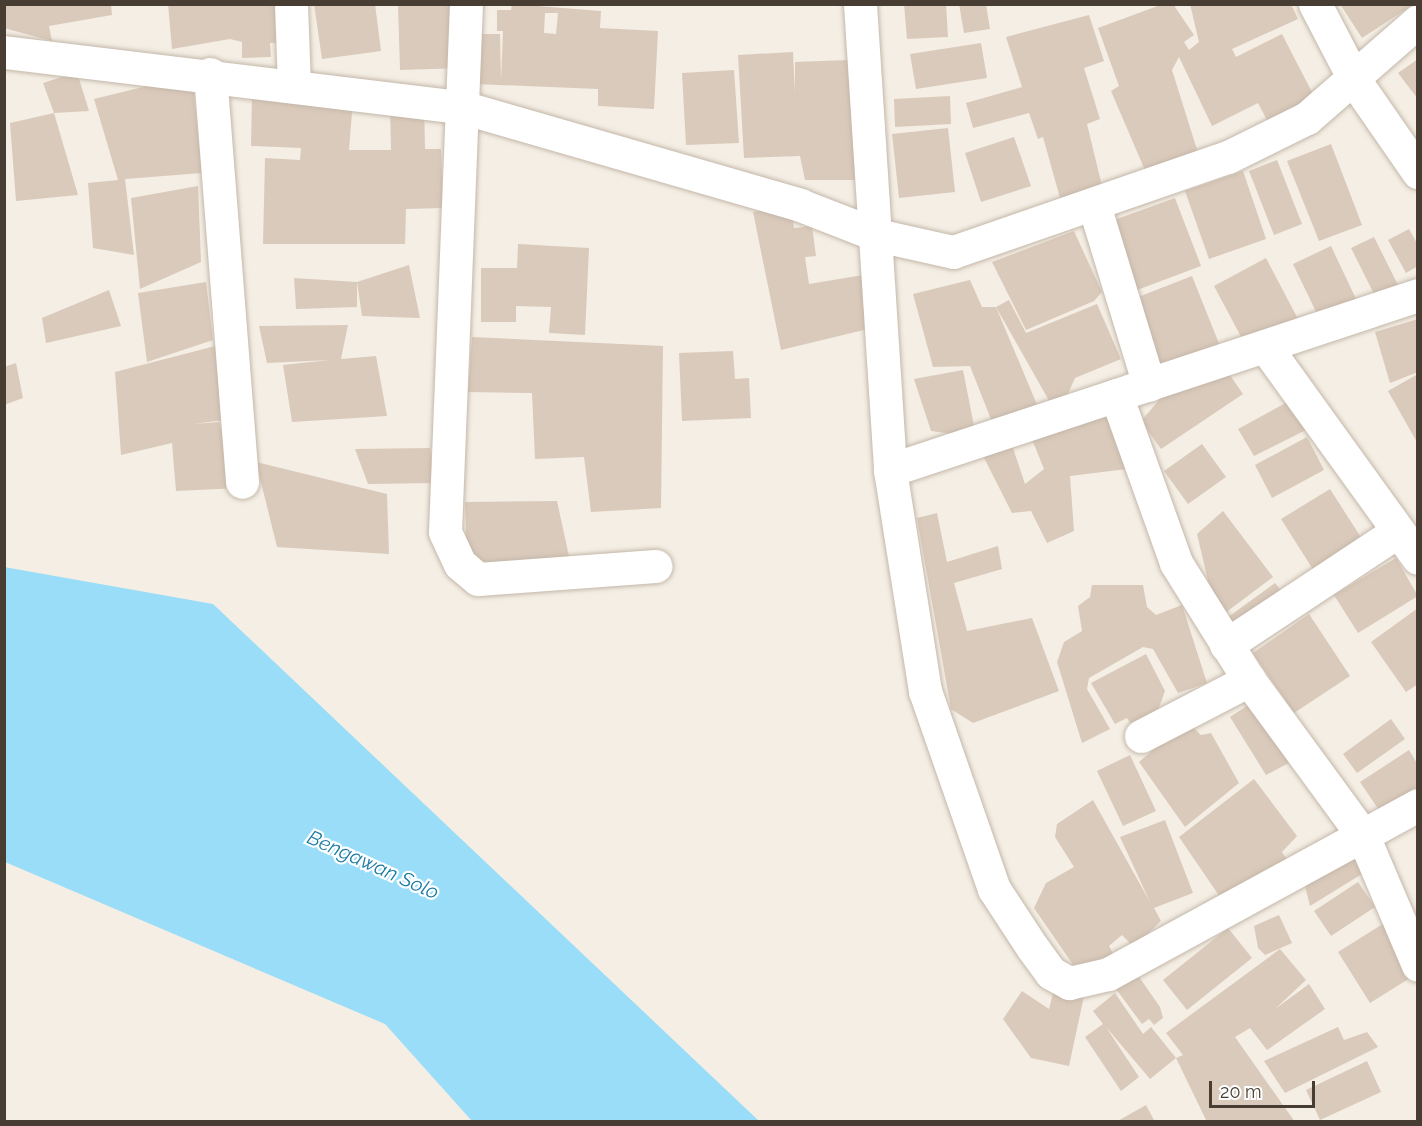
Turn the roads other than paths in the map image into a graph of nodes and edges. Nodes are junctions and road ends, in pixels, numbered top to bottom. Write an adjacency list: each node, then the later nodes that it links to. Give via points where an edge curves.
1 (291, 4): 9 (street)
2 (466, 4): 10 (street)
3 (860, 4): 13 (street)
4 (1315, 4): 8 (street)
5 (1418, 21): 8 (street)
6 (4, 52): 7 (street)
7 (210, 74): 9 (street); 19 (street)
8 (1355, 81): 11 (street); 12 (street, via 1307,118 1238,152)
9 (294, 86): 10 (street)
10 (465, 108): 13 (street, via 800,205); 22 (street, via 445,531 460,564 478,579)
11 (1418, 172)
12 (1094, 205): 13 (street, via 953,252); 16 (street)
13 (877, 235): 18 (street)
14 (1418, 295): 15 (street)
15 (1265, 346): 16 (street); 20 (street)
16 (1149, 385): 17 (street)
17 (1116, 396): 18 (street); 23 (street, via 1176,563)
18 (890, 470): 27 (street, via 925,692 994,889 1052,973 1070,983 1107,974)
19 (242, 482)
20 (1398, 531): 21 (street); 23 (street)
21 (1418, 558)
22 (657, 566)
23 (1226, 645): 24 (street)
24 (1249, 680): 25 (street); 27 (street)
25 (1141, 735)
26 (1418, 805): 27 (street)
27 (1363, 836): 28 (street)
28 (1418, 965)

